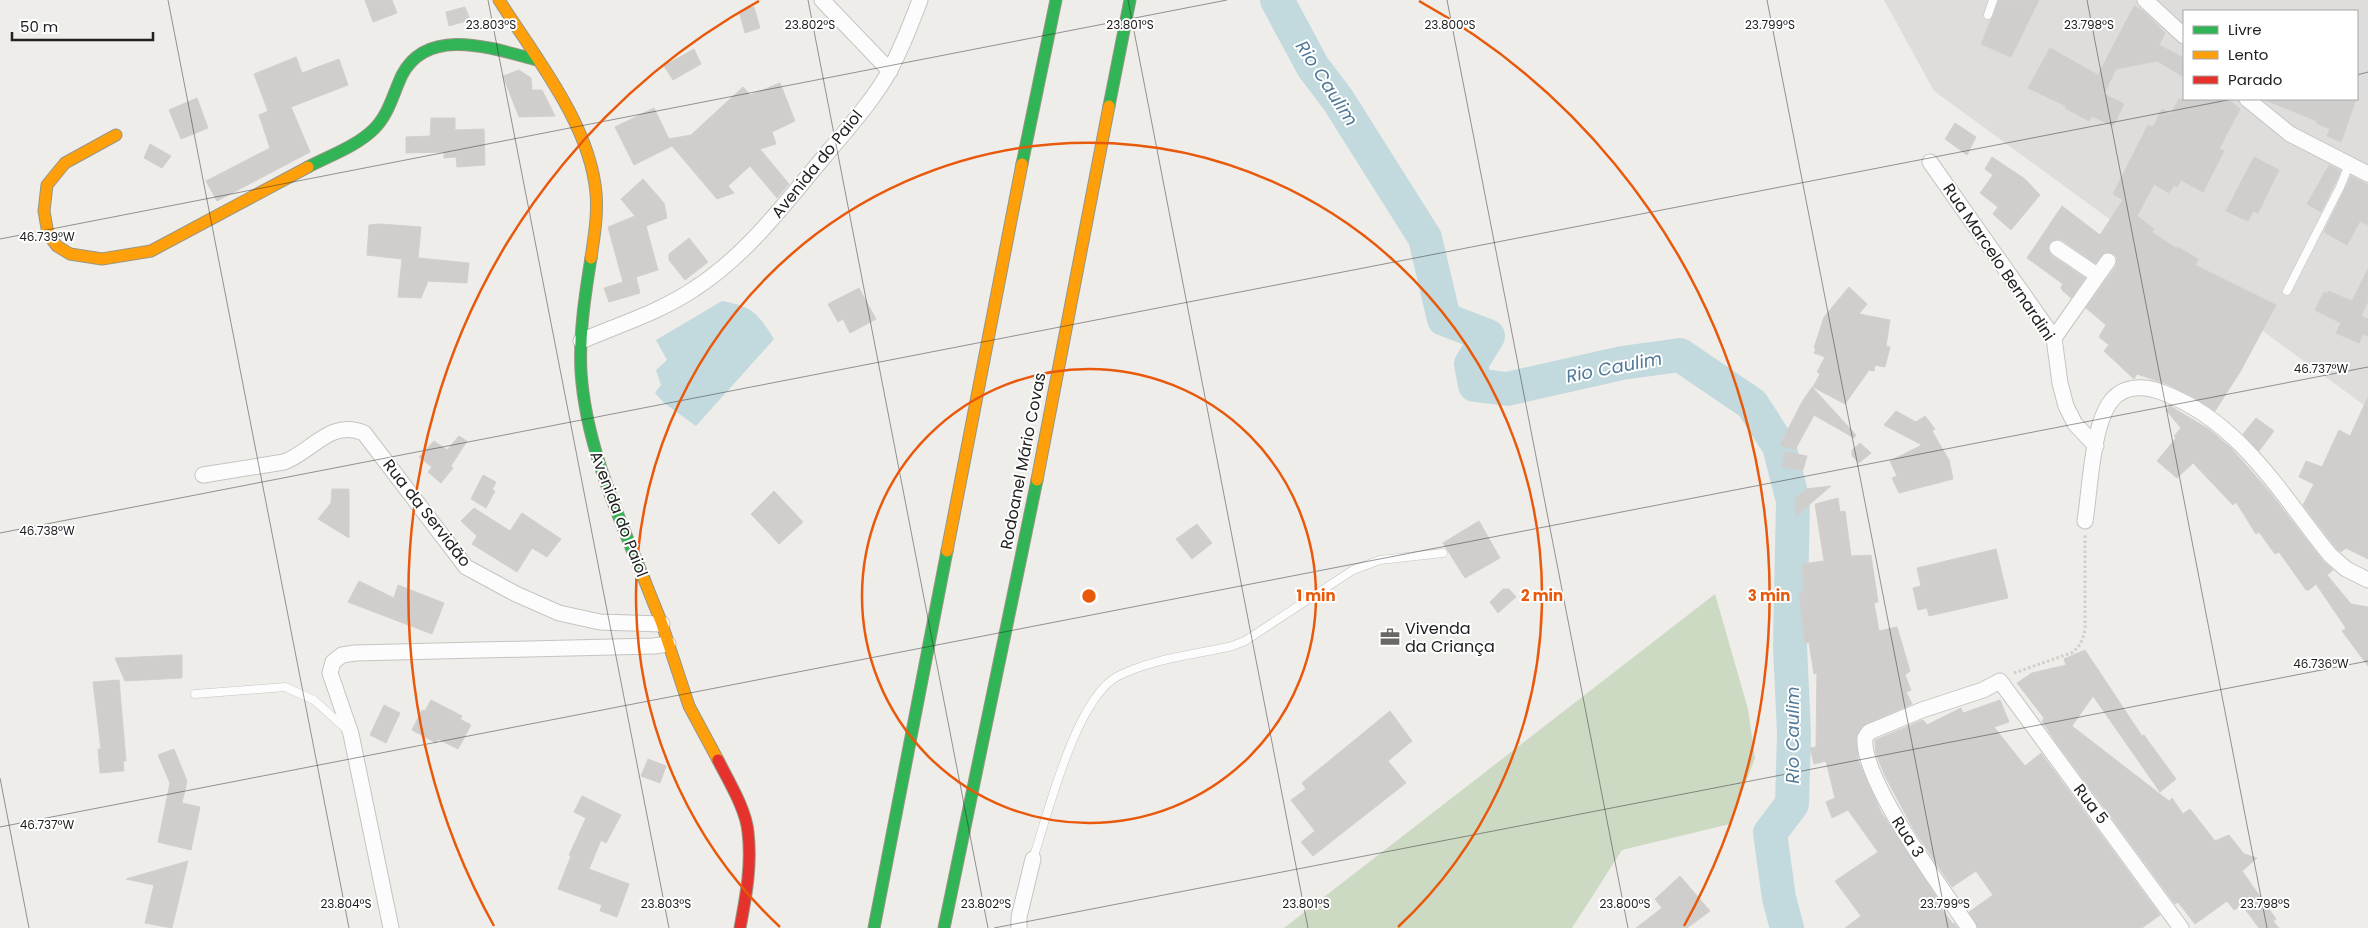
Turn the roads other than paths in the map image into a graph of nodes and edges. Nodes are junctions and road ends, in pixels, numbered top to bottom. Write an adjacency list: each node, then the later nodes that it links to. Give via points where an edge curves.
1 (499, 0): 10 (main road)
2 (822, 0): 11 (street)
3 (920, 0): 11 (street, Avenida do Paiol)
4 (1056, 0): 36 (main road)
5 (1130, 0): 37 (main road, Rodoanel Mário Covas, via 1039,469)
6 (1994, 0): 8 (lane)
7 (2145, 0): 9 (street)
8 (1988, 15)
9 (2183, 35)
10 (537, 60): 13 (main road, via 463,43 425,52 411,61 387,114 366,136 151,251 124,258 90,260 69,255 54,243 45,225 42,199 51,176 68,160); 22 (main road, via 564,102 585,144 596,193 595,230)
11 (890, 71): 22 (street, Avenida do Paiol, via 858,116 764,229 728,264 694,290)
12 (2247, 100): 15 (street, via 2290,134)
13 (116, 135)
14 (1930, 162): 21 (street, Rua Marcelo Bernardini)
15 (2349, 164): 16 (street); 20 (lane)
16 (2368, 174)
17 (2057, 248): 19 (street)
18 (2108, 261): 19 (street)
19 (2097, 275): 21 (street)
20 (2287, 291)
21 (2054, 338): 23 (street, Rua Marcelo Bernardini, via 2066,406 2076,424)
22 (581, 341): 28 (main road, Avenida do Paiol, via 581,373 592,441 618,518)
23 (2096, 446): 25 (street); 27 (street, via 2106,408 2121,392 2147,387 2182,399 2233,435 2330,555 2346,569)
24 (203, 475): 28 (street, Rua da Servidão, via 284,462 296,458 342,428 352,429 364,434 466,567 559,613 600,622)
25 (2085, 521)
26 (1444, 554): 33 (lane, via 1380,560 1353,570 1245,641 1144,664 1116,677 1096,695 1078,723)
27 (2368, 580)
28 (662, 624): 29 (main road, Avenida do Paiol)
29 (668, 644): 32 (street, via 342,655 333,662 330,674); 34 (main road, Avenida do Paiol, via 689,706 733,789 748,830 749,879)
30 (2000, 681): 39 (street, Rua 3, via 1869,732 1865,738 1875,775 1889,805); 40 (street, Rua 5)
31 (195, 694): 32 (lane, via 285,687 314,700)
32 (351, 734): 35 (street)
33 (1033, 859): 38 (street)
34 (741, 925)
35 (391, 928)
36 (874, 928)
37 (944, 928)
38 (1019, 928)
39 (1970, 928)
40 (2181, 928)

